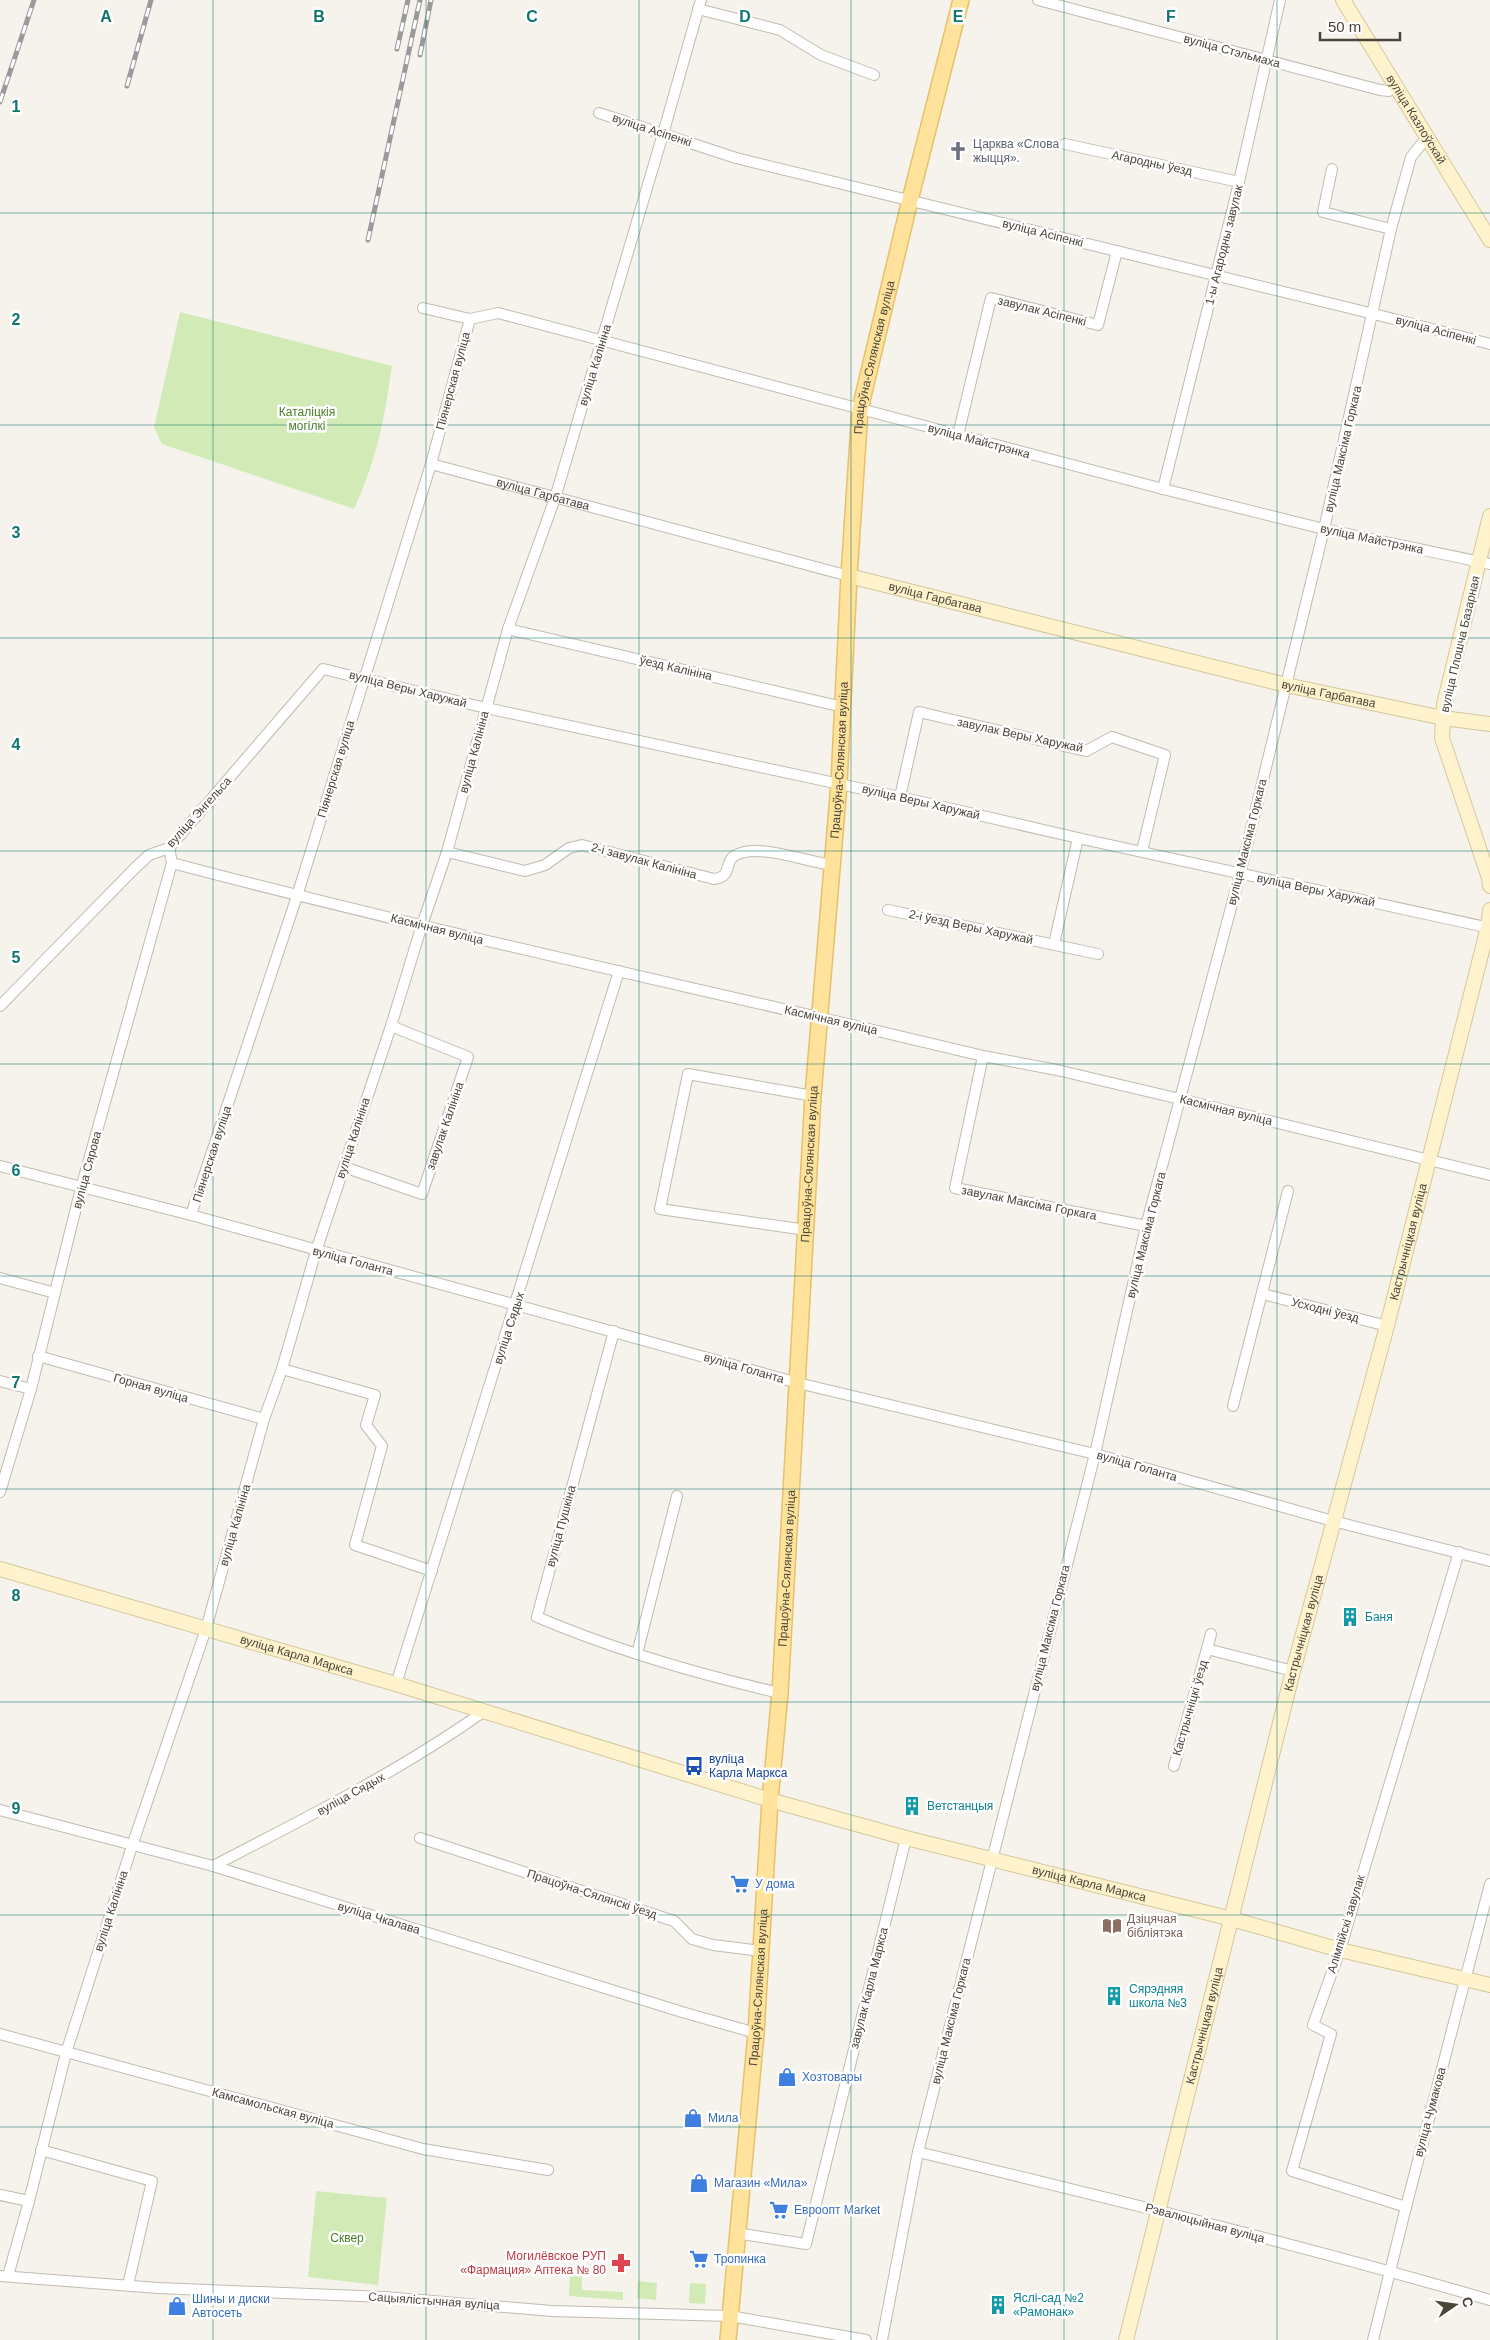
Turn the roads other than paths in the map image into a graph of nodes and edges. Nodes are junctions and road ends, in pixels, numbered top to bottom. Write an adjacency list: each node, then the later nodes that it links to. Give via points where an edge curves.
1 (961, 0): 15 (main road, Працоўна-Сялянская вуліца)
2 (1038, 0): 6 (street, вуліца Стэльмаха)
3 (1280, 0): 6 (street, 1-ы Агародны завулак)
4 (1343, 0): 8 (street, вуліца Казлоўскай)
5 (699, 5): 7 (street, via 780,30 821,55); 10 (street, вуліца Калініна)
6 (1266, 60): 8 (street, вуліца Стэльмаха, via 1380,90 1389,91); 14 (street, 1-ы Агародны завулак)
7 (874, 75)
8 (1396, 87): 11 (street, вуліца Казлоўскай)
9 (599, 113): 10 (street, вуліца Асіпенкі)
10 (663, 134): 15 (street, вуліца Асіпенкі, via 736,158); 23 (street, вуліца Калініна)
11 (1428, 136): 16 (street, вуліца Максіма Горкага, via 1411,157); 17 (street, вуліца Казлоўскай)
12 (1065, 144): 14 (street, Агародны ўезд)
13 (1332, 169): 16 (street, via 1323,212)
14 (1239, 182): 19 (street, 1-ы Агародны завулак)
15 (910, 200): 18 (street, вуліца Асіпенкі); 25 (main road, Працоўна-Сялянская вуліца)
16 (1391, 229): 21 (street, вуліца Максіма Горкага)
17 (1490, 240)
18 (1117, 251): 19 (street, вуліца Асіпенкі); 26 (street, завулак Асіпенкі, via 1098,325 992,298)
19 (1216, 276): 21 (street, вуліца Асіпенкі); 28 (street, 1-ы Агародны завулак)
20 (423, 308): 22 (street)
21 (1374, 314): 24 (street, вуліца Асіпенкі); 31 (street, вуліца Максіма Горкага)
22 (470, 319): 23 (street, вуліца Майстрэнка, via 498,313); 27 (street, Піянерская вуліца)
23 (603, 340): 25 (street, вуліца Майстрэнка); 29 (street, вуліца Калініна)
24 (1490, 344)
25 (860, 410): 26 (street, вуліца Майстрэнка); 33 (main road, Працоўна-Сялянская вуліца)
26 (958, 436): 28 (street, вуліца Майстрэнка)
27 (430, 464): 29 (street, вуліца Гарбатава); 36 (street, Піянерская вуліца)
28 (1163, 488): 31 (street, вуліца Майстрэнка)
29 (555, 498): 33 (street, вуліца Гарбатава); 34 (street, вуліца Калініна)
30 (1490, 516): 32 (street, вуліца Плошча Базарная)
31 (1324, 529): 32 (street, вуліца Майстрэнка); 37 (street, вуліца Максіма Горкага)
32 (1484, 563): 40 (street, вуліца Плошча Базарная, via 1444,704)
33 (849, 576): 37 (street, вуліца Гарбатава); 38 (main road, Працоўна-Сялянская вуліца)
34 (508, 629): 38 (street, ўезд Калініна); 39 (street, вуліца Калініна)
35 (323, 669): 36 (street, вуліца Веры Харужай); 45 (street, вуліца Энгельса)
36 (363, 679): 39 (street, вуліца Веры Харужай); 52 (street, Піянерская вуліца)
37 (1286, 685): 40 (street, вуліца Гарбатава); 50 (street, вуліца Максіма Горкага)
38 (843, 707): 42 (main road, Працоўна-Сялянская вуліца)
39 (486, 708): 42 (street, вуліца Веры Харужай); 47 (street, вуліца Калініна)
40 (1443, 718): 41 (street, вуліца Гарбатава); 51 (street, вуліца Плошча Базарная, via 1442,738)
41 (1490, 724)
42 (839, 784): 43 (street, вуліца Веры Харужай); 49 (main road, Працоўна-Сялянская вуліца)
43 (900, 797): 44 (street, вуліца Веры Харужай); 46 (street, завулак Веры Харужай, via 919,712 1086,751 1112,737 1165,755)
44 (1078, 838): 46 (street, вуліца Веры Харужай); 57 (street)
45 (169, 848): 48 (street, вуліца Сярова); 60 (street, вуліца Энгельса, via 149,855 134,869)
46 (1142, 851): 50 (street, вуліца Веры Харужай)
47 (447, 852): 49 (street, 2-і завулак Калініна, via 525,871 545,865 569,848 582,844 714,880 726,875 729,861 736,854 748,851); 55 (street, вуліца Калініна)
48 (172, 863): 52 (street, Касмічная вуліца); 70 (street, вуліца Сярова)
49 (833, 865): 61 (main road, Працоўна-Сялянская вуліца)
50 (1240, 874): 56 (street, вуліца Веры Харужай); 65 (street, вуліца Максіма Горкага)
51 (1490, 886)
52 (297, 896): 55 (street, Касмічная вуліца); 72 (street, Піянерская вуліца)
53 (888, 910): 57 (street, 2-і ўезд Веры Харужай)
54 (1490, 910): 56 (street)
55 (422, 924): 59 (street, Касмічная вуліца); 62 (street, вуліца Калініна)
56 (1489, 927): 66 (street, Кастрычніцкая вуліца)
57 (1054, 944): 58 (street, 2-і ўезд Веры Харужай)
58 (1098, 954)
59 (619, 972): 61 (street, Касмічная вуліца); 79 (street, вуліца Сядых)
60 (0, 1006)
61 (820, 1017): 63 (street, Касмічная вуліца); 64 (main road, Працоўна-Сялянская вуліца)
62 (391, 1026): 68 (street, вуліца Калініна); 68 (street, завулак Калініна, via 468,1058 422,1194)
63 (983, 1056): 65 (street, Касмічная вуліца); 73 (street, завулак Максіма Горкага, via 955,1188)
64 (813, 1096): 74 (main road, Працоўна-Сялянская вуліца); 74 (street, via 688,1074 660,1209)
65 (1180, 1099): 66 (street, Касмічная вуліца); 73 (street, вуліца Максіма Горкага)
66 (1428, 1159): 69 (street, Касмічная вуліца); 80 (street, Кастрычніцкая вуліца)
67 (0, 1166): 70 (street, вуліца Голанта)
68 (344, 1167): 75 (street, вуліца Калініна)
69 (1490, 1175)
70 (81, 1188): 72 (street, вуліца Голанта); 77 (street, вуліца Сярова)
71 (1288, 1191): 78 (street)
72 (191, 1215): 75 (street, вуліца Голанта)
73 (1146, 1226): 89 (street, вуліца Максіма Горкага)
74 (806, 1230): 85 (main road, Працоўна-Сялянская вуліца)
75 (316, 1251): 79 (street, вуліца Голанта); 83 (street, вуліца Калініна)
76 (0, 1278): 77 (street)
77 (55, 1293): 82 (street, вуліца Сярова)
78 (1263, 1294): 80 (street, Усходні ўезд); 87 (street)
79 (517, 1304): 81 (street, вуліца Голанта); 96 (street, вуліца Сядых)
80 (1387, 1326): 92 (street, Кастрычніцкая вуліца)
81 (614, 1331): 85 (street, вуліца Голанта); 100 (street, вуліца Пушкіна, via 537,1617 594,1642)
82 (38, 1356): 86 (street, вуліца Сярова); 88 (street, Горная вуліца)
83 (282, 1369): 88 (street, вуліца Калініна); 96 (street, via 375,1395 366,1425 382,1446 355,1546)
84 (0, 1381): 86 (street)
85 (798, 1384): 89 (street, вуліца Голанта); 103 (main road, Працоўна-Сялянская вуліца)
86 (30, 1389): 90 (street, вуліца Сярова)
87 (1233, 1406)
88 (264, 1419): 97 (street, вуліца Калініна)
89 (1095, 1454): 92 (street, вуліца Голанта); 111 (street, вуліца Максіма Горкага)
90 (0, 1492)
91 (677, 1496): 100 (street)
92 (1333, 1521): 93 (street, вуліца Голанта); 101 (street, Кастрычніцкая вуліца)
93 (1459, 1552): 94 (street, вуліца Голанта); 115 (street, Алімпійскі завулак)
94 (1490, 1561)
95 (0, 1569): 97 (street, вуліца Карла Маркса)
96 (432, 1571): 102 (street, вуліца Сядых)
97 (206, 1629): 102 (street, вуліца Карла Маркса); 110 (street, вуліца Калініна)
98 (1211, 1634): 99 (street, Кастрычніцкі ўезд)
99 (1207, 1649): 101 (street, Кастрычніцкі ўезд); 105 (street, Кастрычніцкі ўезд)
100 (637, 1654): 103 (street, вуліца Пушкіна, via 722,1680)
101 (1293, 1671): 114 (street, Кастрычніцкая вуліца)
102 (396, 1684): 104 (street, вуліца Карла Маркса)
103 (780, 1693): 106 (main road, Працоўна-Сялянская вуліца)
104 (483, 1712): 106 (street, вуліца Карла Маркса); 112 (street, вуліца Сядых, via 438,1744 352,1795)
105 (1174, 1766)
106 (770, 1800): 109 (street, вуліца Карла Маркса); 116 (main road, Працоўна-Сялянская вуліца)
107 (0, 1810): 110 (street, вуліца Чкалава)
108 (420, 1838): 116 (street, Працоўна-Сялянскі ўезд, via 674,1921 692,1939)
109 (906, 1838): 111 (street, вуліца Карла Маркса); 129 (street, завулак Карла Маркса, via 806,2244)
110 (132, 1846): 112 (street, вуліца Чкалава); 121 (street, вуліца Калініна)
111 (992, 1859): 114 (street, вуліца Карла Маркса); 123 (street, вуліца Максіма Горкага)
112 (213, 1866): 119 (street, вуліца Чкалава)
113 (1490, 1884): 117 (street, вуліца Чумакова)
114 (1232, 1919): 115 (street, вуліца Карла Маркса); 128 (street, Кастрычніцкая вуліца)
115 (1340, 1950): 117 (street, вуліца Карла Маркса); 127 (street, Алімпійскі завулак, via 1312,2025 1331,2034 1292,2171)
116 (761, 1951): 119 (main road, Працоўна-Сялянская вуліца)
117 (1466, 1978): 118 (street, вуліца Карла Маркса); 127 (street, вуліца Чумакова)
118 (1490, 1985)
119 (756, 2033): 129 (main road, Працоўна-Сялянская вуліца)
120 (0, 2034): 121 (street, Камсамольская вуліца)
121 (66, 2053): 122 (street, вуліца Калініна); 124 (street, Камсамольская вуліца, via 423,2149)
122 (41, 2150): 126 (street, вуліца Калініна); 132 (street, via 152,2181)
123 (918, 2152): 128 (street, Рэвалюцыйная вуліца); 137 (street, вуліца Максіма Горкага)
124 (548, 2170)
125 (0, 2195): 126 (street)
126 (29, 2201): 131 (street, вуліца Калініна)
127 (1406, 2207): 130 (street, вуліца Чумакова)
128 (1159, 2210): 130 (street, Рэвалюцыйная вуліца); 138 (street, Кастрычніцкая вуліца)
129 (736, 2233): 134 (main road, Працоўна-Сялянская вуліца)
130 (1391, 2272): 133 (street, Рэвалюцыйная вуліца); 139 (street, вуліца Чумакова)
131 (4, 2276): 132 (street, Сацыялістычная вуліца)
132 (128, 2285): 134 (street, Сацыялістычная вуліца, via 385,2297 552,2311)
133 (1490, 2300)
134 (730, 2316): 135 (main road, Працоўна-Сялянская вуліца); 136 (street, Сацыялістычная вуліца)
135 (728, 2340)
136 (866, 2340)
137 (882, 2340)
138 (1126, 2340)
139 (1373, 2340)

